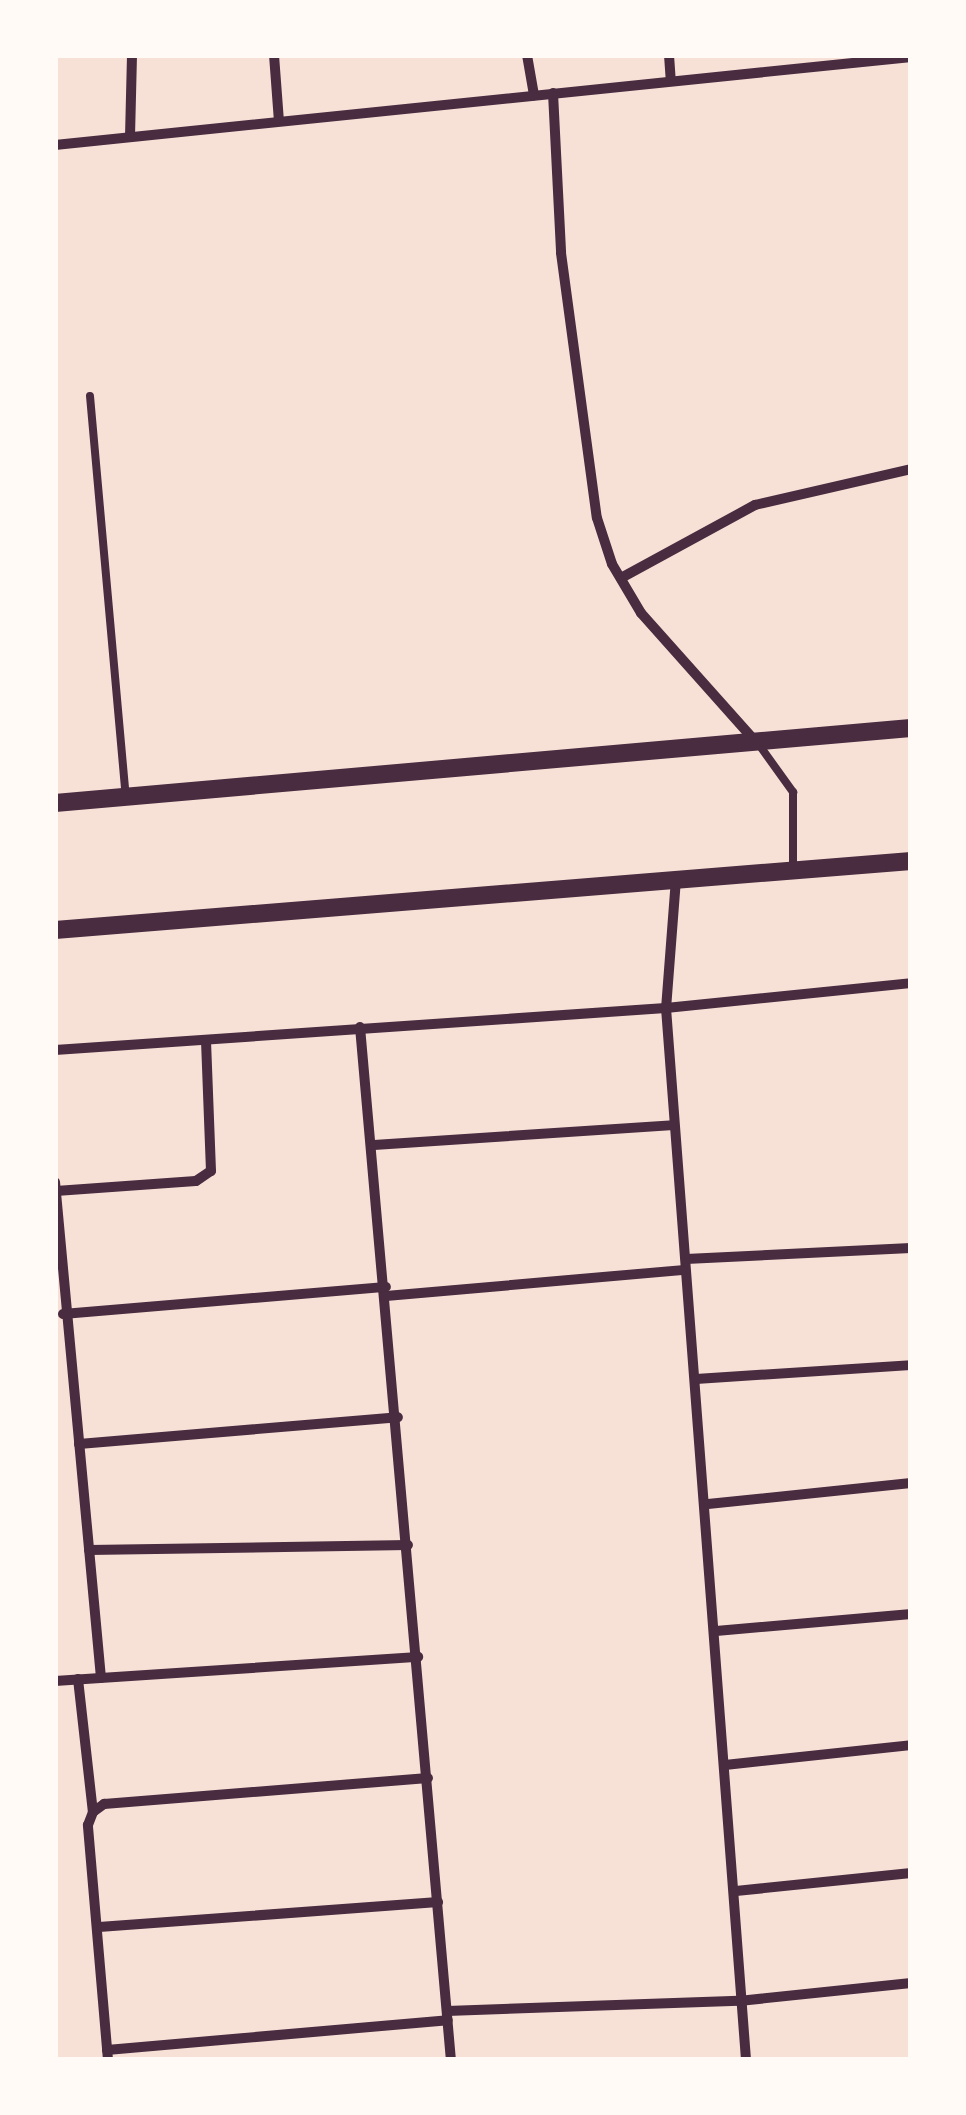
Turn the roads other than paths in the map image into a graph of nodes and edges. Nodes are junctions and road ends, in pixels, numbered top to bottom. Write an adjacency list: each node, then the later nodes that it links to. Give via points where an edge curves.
1 (132, 55): 10 (street)
2 (274, 55): 9 (street)
3 (527, 55): 8 (street)
4 (669, 55): 6 (street)
5 (911, 57): 6 (street)
6 (671, 81): 7 (street)
7 (553, 93): 8 (street); 14 (street, via 560,253 597,518)
8 (534, 95): 9 (street)
9 (279, 121): 10 (street)
10 (130, 137): 11 (street)
11 (55, 145)
12 (90, 396): 17 (lane)
13 (911, 469): 14 (street, via 756,505)
14 (620, 578): 16 (street, via 641,613)
15 (911, 728): 16 (street)
16 (757, 742): 17 (street); 20 (lane, via 793,792)
17 (126, 797): 18 (street)
18 (55, 803)
19 (911, 860): 20 (street)
20 (792, 870): 21 (street)
21 (676, 878): 22 (street); 24 (street)
22 (55, 930)
23 (911, 982): 24 (street)
24 (666, 1008): 25 (street); 28 (street)
25 (360, 1027): 26 (street); 29 (street)
26 (206, 1041): 27 (street); 31 (street, via 212,1171 196,1182)
27 (55, 1050)
28 (673, 1125): 29 (street); 33 (street)
29 (374, 1145): 34 (street)
30 (55, 1182): 31 (street)
31 (56, 1192): 35 (street)
32 (911, 1248): 33 (street)
33 (684, 1265): 34 (street); 38 (street)
34 (386, 1291): 35 (street); 39 (street)
35 (63, 1314): 36 (street)
36 (60, 1334): 40 (street)
37 (911, 1366): 38 (street)
38 (696, 1378): 42 (street)
39 (398, 1417): 40 (street); 43 (street)
40 (80, 1444): 44 (street)
41 (911, 1483): 42 (street)
42 (708, 1504): 46 (street)
43 (408, 1545): 44 (street); 47 (street)
44 (89, 1550): 48 (street)
45 (911, 1614): 46 (street)
46 (716, 1631): 52 (street)
47 (418, 1657): 48 (street); 53 (street)
48 (101, 1678): 49 (street)
49 (78, 1679): 50 (street); 54 (street)
50 (55, 1681)
51 (911, 1746): 52 (street)
52 (725, 1765): 56 (street)
53 (428, 1778): 54 (street, via 104,1804); 57 (street)
54 (94, 1812): 58 (street, via 88,1825)
55 (911, 1874): 56 (street)
56 (736, 1891): 60 (street)
57 (438, 1902): 58 (street); 61 (street)
58 (99, 1927): 62 (street)
59 (911, 1983): 60 (street)
60 (739, 2001): 61 (street); 64 (street)
61 (448, 2016): 62 (street); 63 (street)
62 (108, 2055)
63 (451, 2060)
64 (746, 2060)

